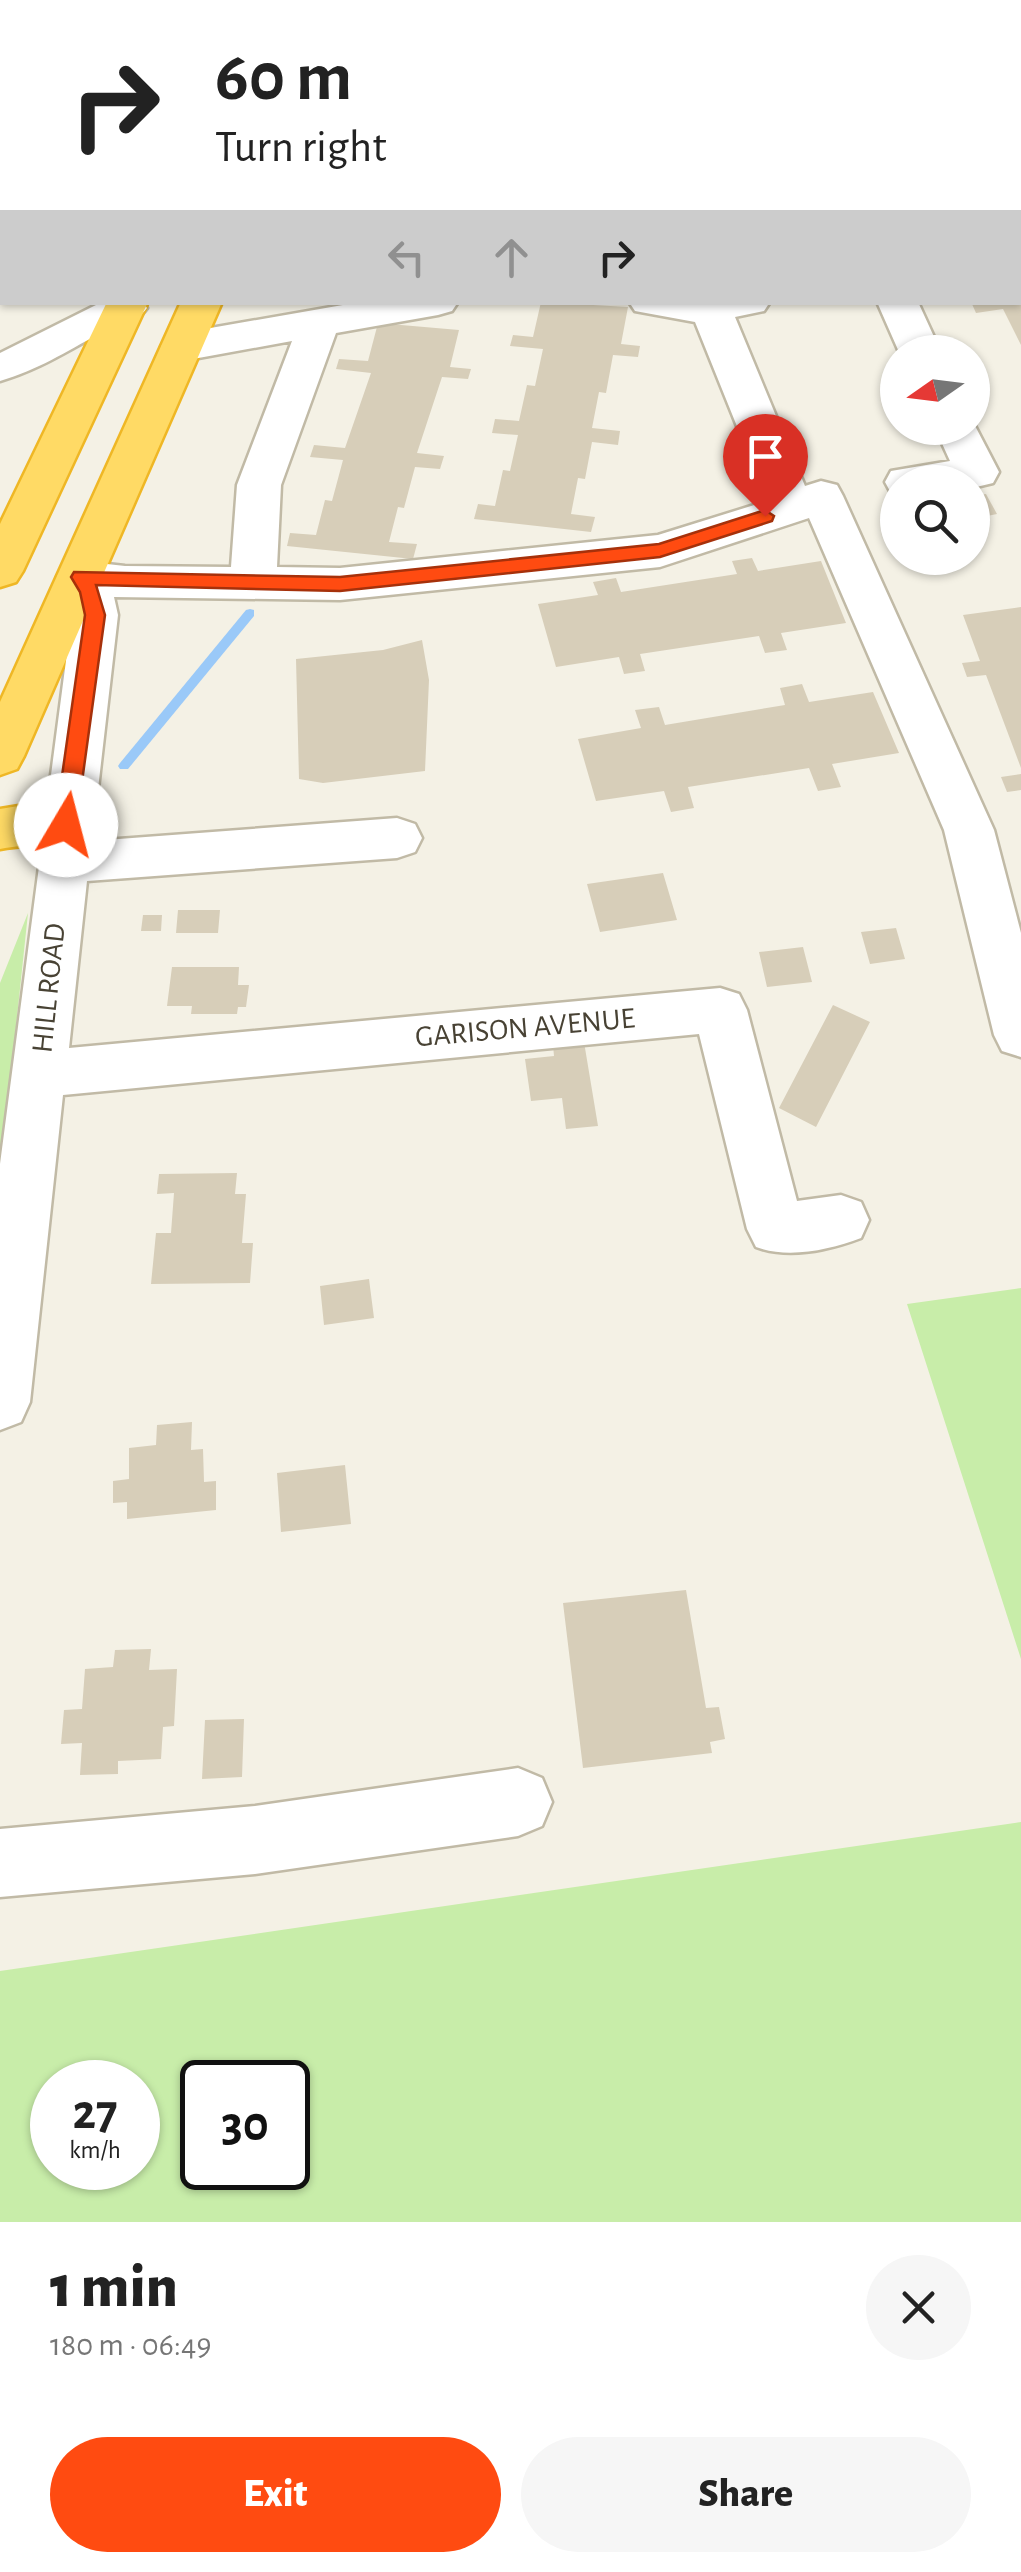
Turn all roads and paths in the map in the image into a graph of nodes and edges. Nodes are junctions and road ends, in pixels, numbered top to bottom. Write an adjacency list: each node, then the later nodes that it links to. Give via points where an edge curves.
1 (127, 305): 9 (street, via 24,361); 14 (highway)
2 (201, 305): 8 (highway)
3 (421, 305): 6 (street)
4 (730, 305): 13 (street)
5 (898, 305): 7 (street)
6 (318, 323): 8 (street); 16 (street, via 259,485)
7 (912, 335)
8 (182, 347): 15 (highway)
9 (0, 366)
10 (1021, 465): 11 (street)
11 (990, 470)
12 (880, 488): 13 (street)
13 (806, 502): 16 (street, via 660,551 340,584); 21 (street, via 968,830)
14 (0, 571)
15 (80, 577): 16 (street); 17 (highway); 20 (street, HILL ROAD, via 95,615)
16 (253, 582)
17 (0, 756)
18 (0, 829): 20 (highway, via 36,822)
19 (396, 838): 20 (street)
20 (64, 844): 22 (street, HILL ROAD)
21 (1021, 1035)
22 (39, 1074): 23 (street, HILL ROAD); 24 (street, GARISON AVENUE, via 720,1010 776,1229)
23 (15, 1158): 25 (street, HILL ROAD)
24 (842, 1220)
25 (0, 1402)
26 (518, 1802): 27 (street, via 255,1840)
27 (0, 1864)

